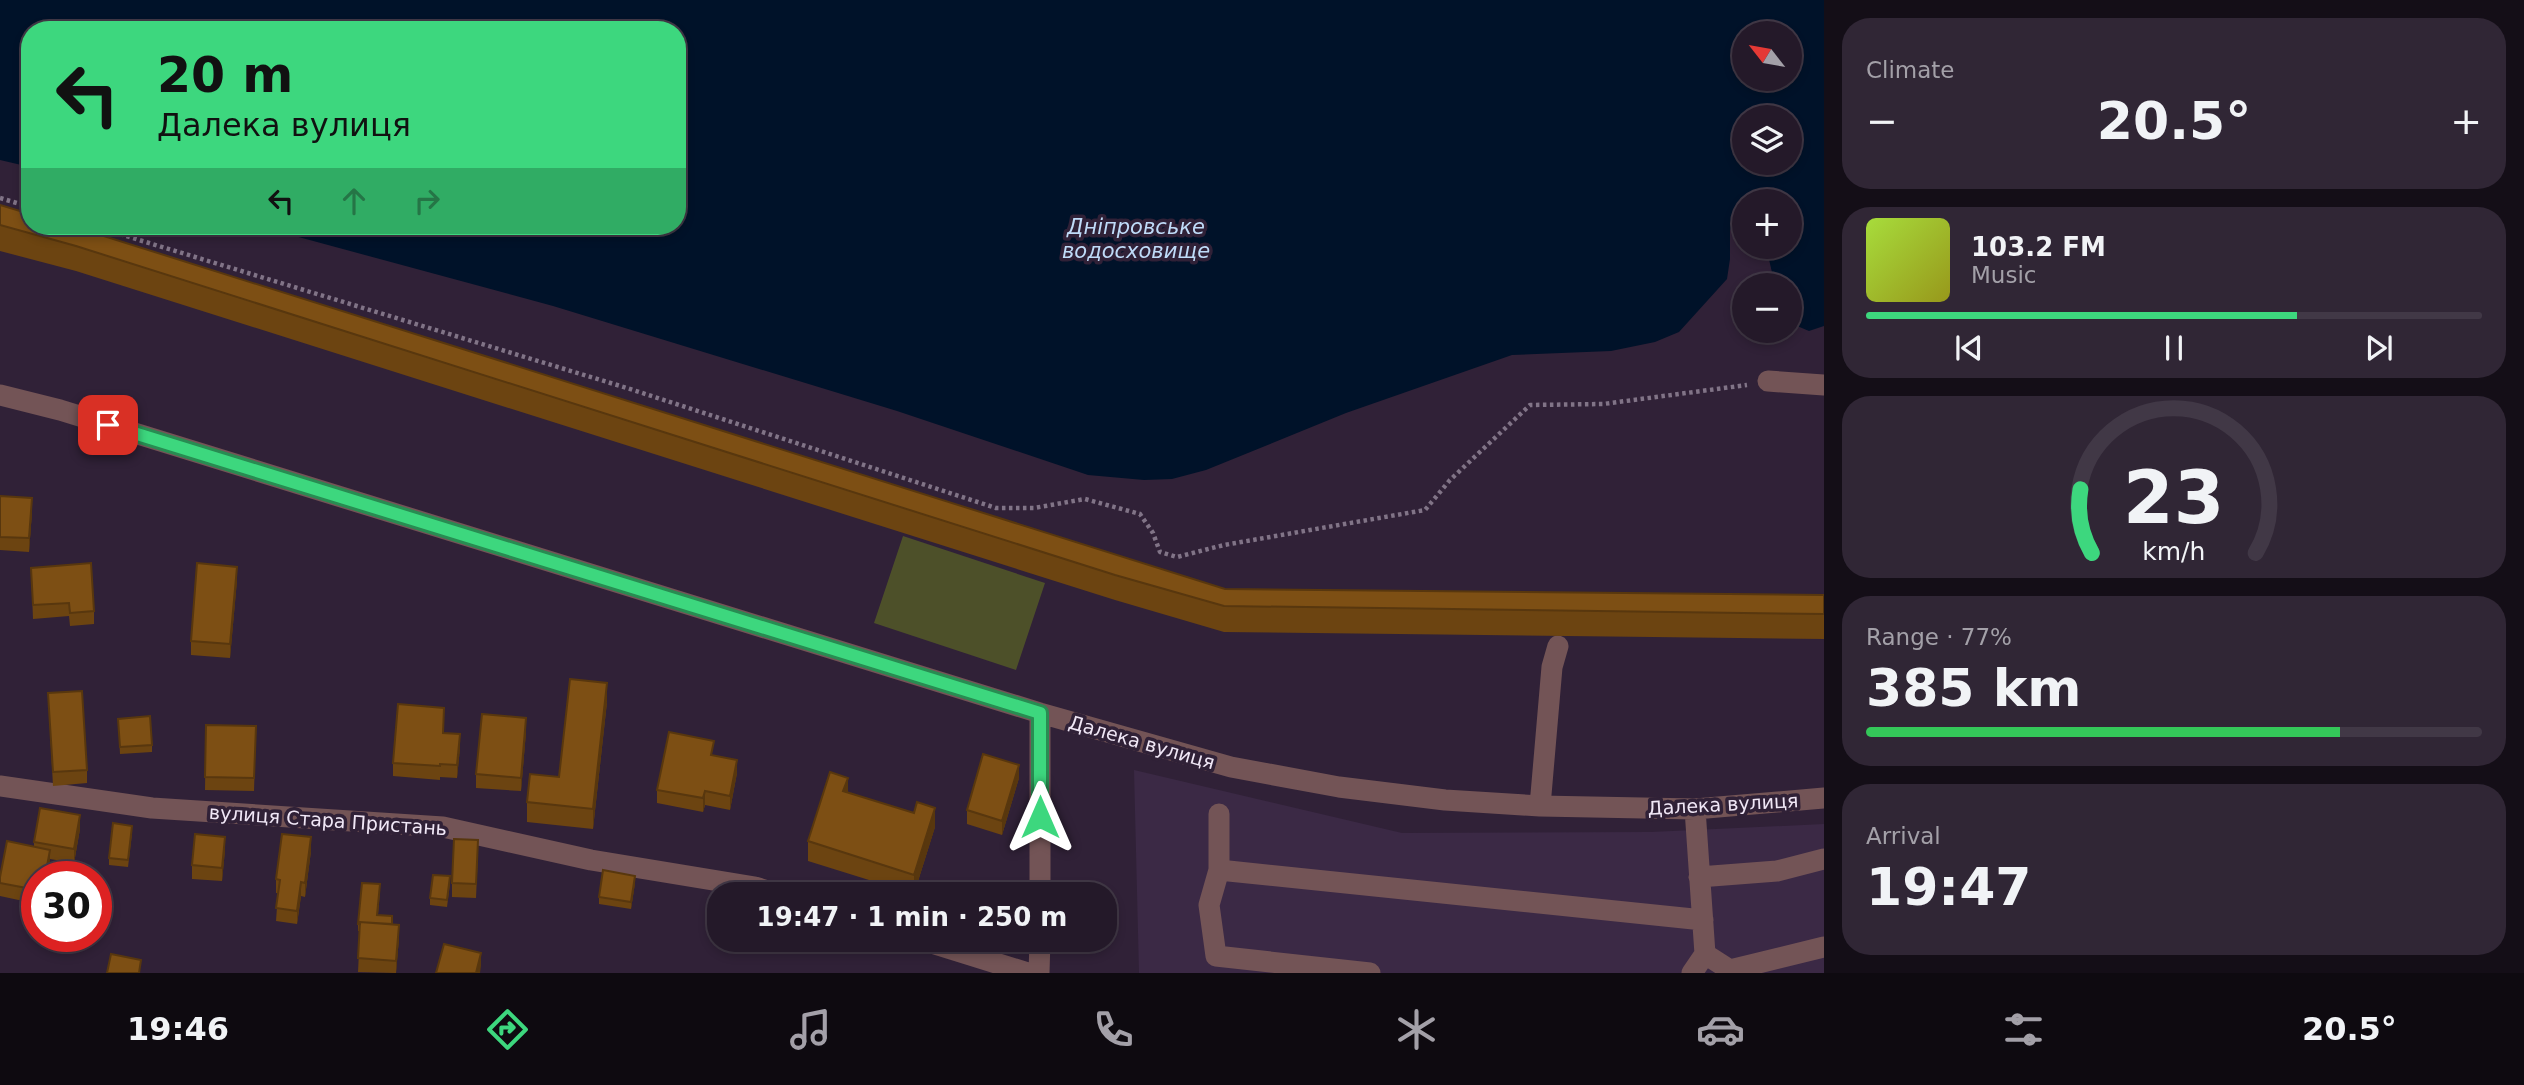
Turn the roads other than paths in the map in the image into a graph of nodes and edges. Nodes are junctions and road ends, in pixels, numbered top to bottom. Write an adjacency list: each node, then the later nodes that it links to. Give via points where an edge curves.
1 (1768, 381): 2 (street)
2 (1824, 385)
3 (0, 395): 5 (street, Далека вулиця)
4 (1558, 646): 8 (street, via 1552,667)
5 (1040, 713): 8 (street, Далека вулиця, via 1231,767 1445,800); 15 (street)
6 (0, 786): 14 (street, вулиця Стара Пристань, via 152,808 443,827 591,860)
7 (1824, 798): 9 (street, Далека вулиця)
8 (1540, 806): 9 (street, Далека вулиця)
9 (1695, 809): 13 (street)
10 (1219, 814): 12 (street)
11 (1824, 859): 13 (street, via 1777,870)
12 (1219, 870): 16 (street); 24 (street, via 1209,905 1216,956)
13 (1699, 877): 16 (street)
14 (725, 882)
15 (1040, 882)
16 (1703, 920): 20 (street)
17 (1824, 947): 21 (street)
18 (961, 952): 22 (street)
19 (1040, 952): 23 (street)
20 (1705, 954): 21 (street); 25 (street)
21 (1730, 971)
22 (1028, 973)
23 (1040, 973)
24 (1370, 973)
25 (1692, 973)

